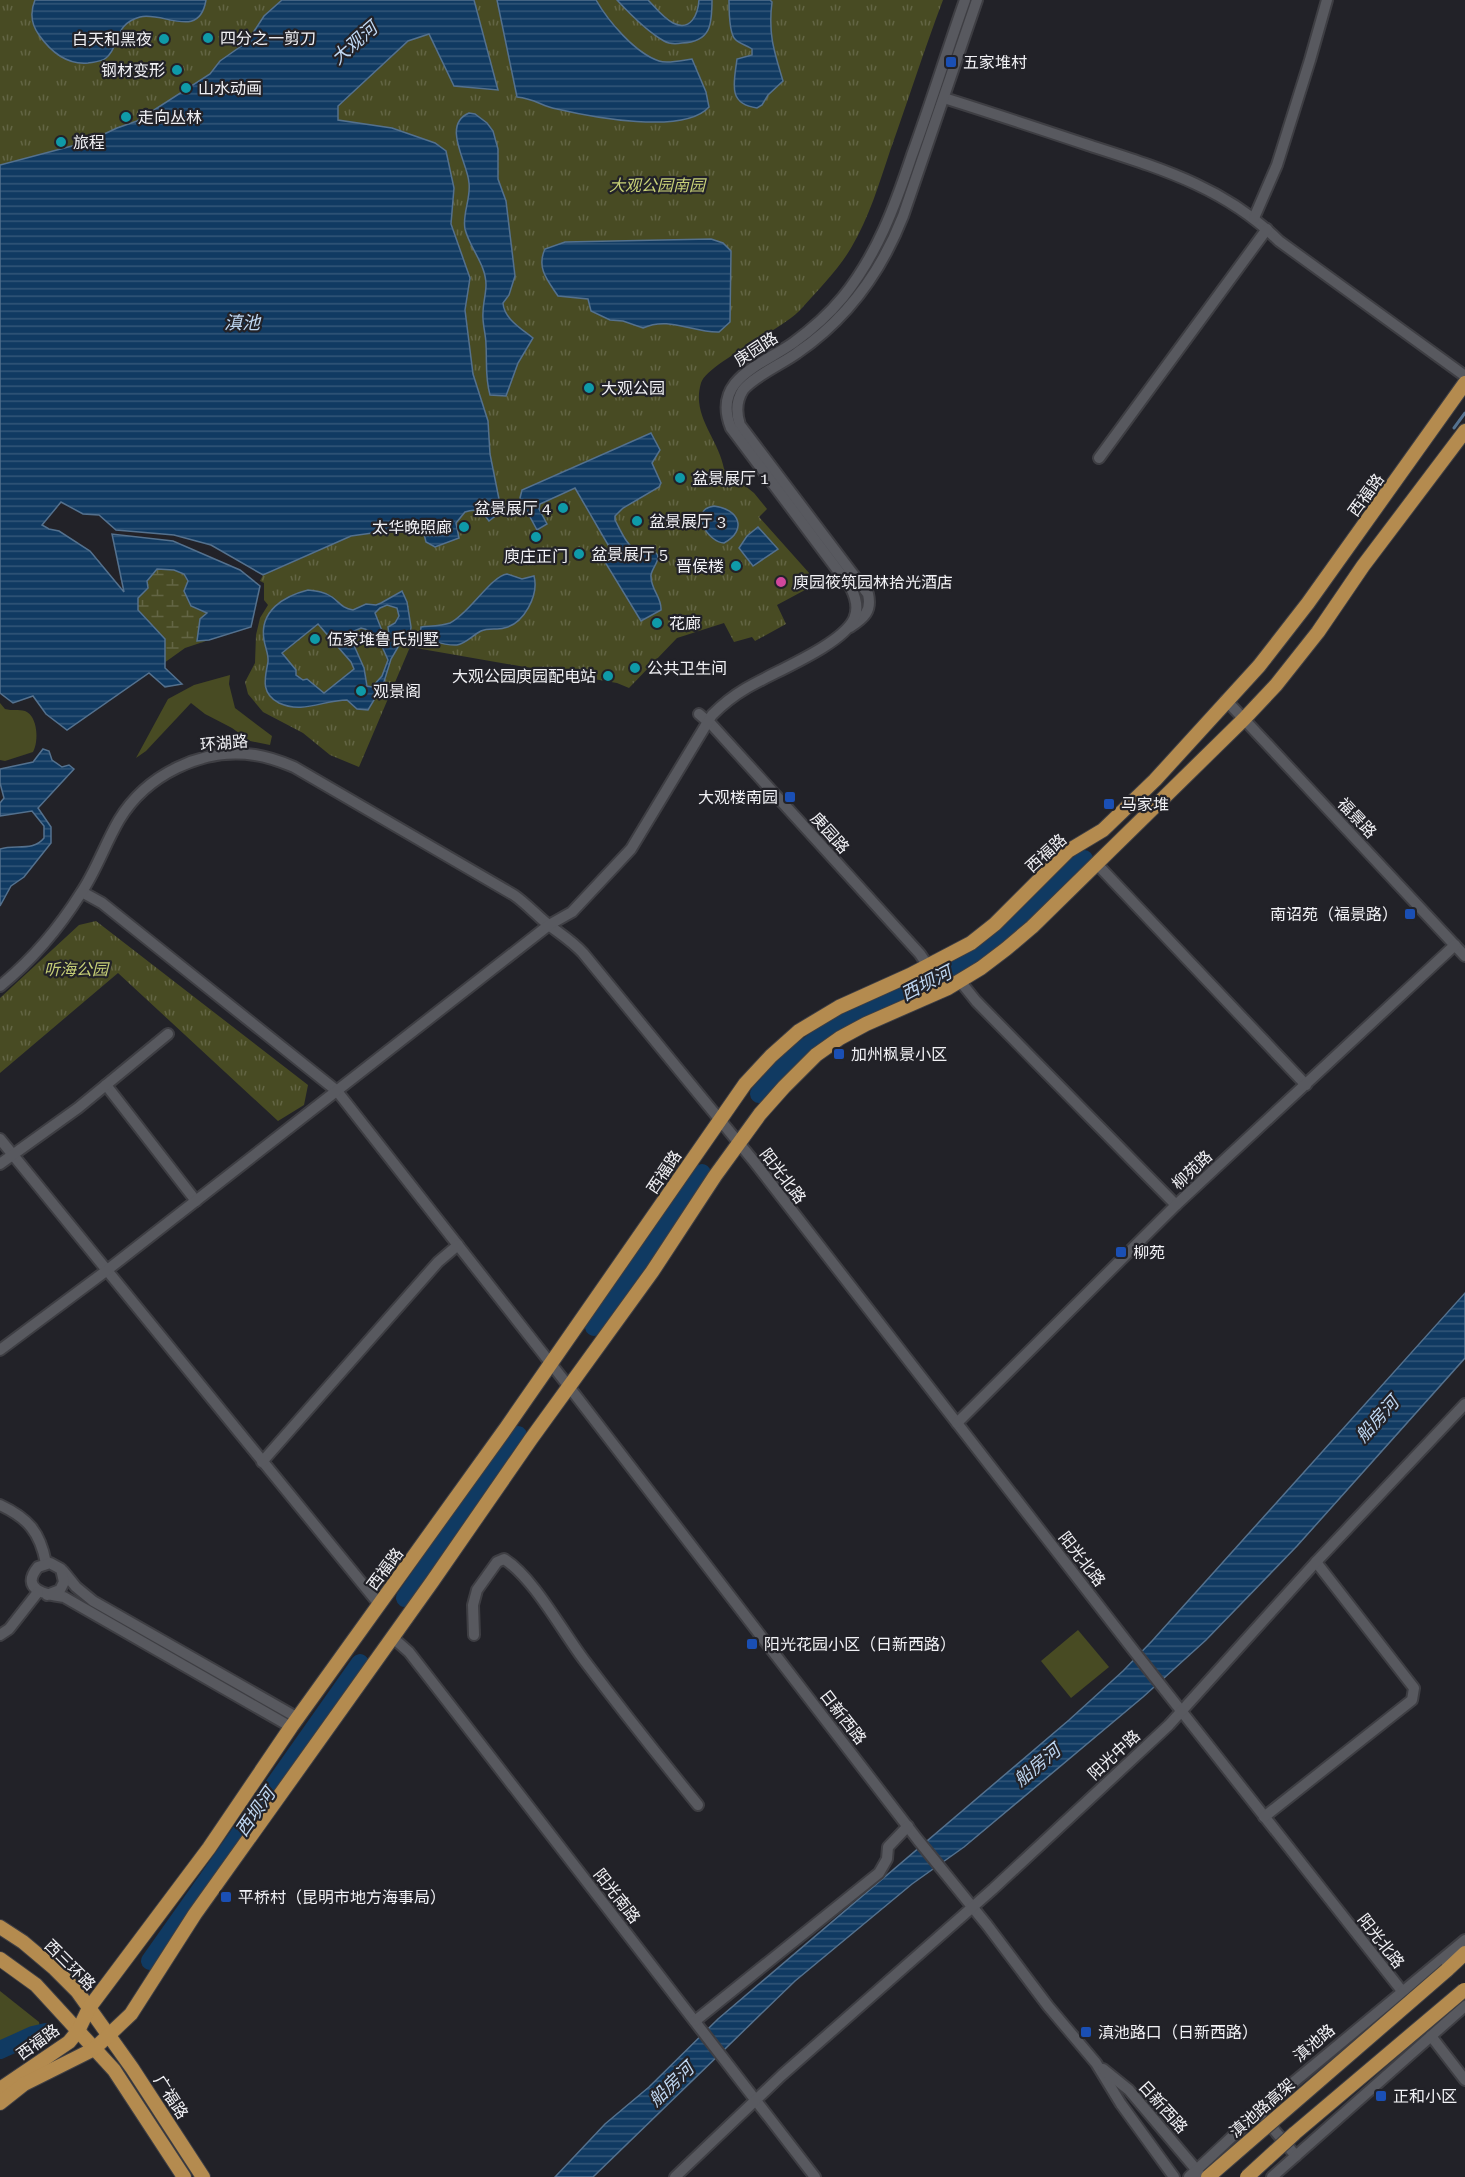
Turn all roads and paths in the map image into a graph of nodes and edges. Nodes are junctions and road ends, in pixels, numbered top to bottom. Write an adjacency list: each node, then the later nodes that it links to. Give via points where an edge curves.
1 (965, 0): 11 (street, 庚园路, via 893,210 874,251 821,321 744,373 728,397 731,428 851,588 856,609)
2 (977, 0): 4 (street)
3 (1327, 0): 5 (street, via 1277,165)
4 (944, 98): 5 (street, via 1189,179); 11 (street, via 894,237 863,290 828,328 746,387 738,402 740,425 868,594 870,609)
5 (1254, 218): 6 (street)
6 (1267, 229): 7 (street); 10 (street)
7 (1465, 376)
8 (1465, 383): 12 (main road, 西福路, via 1308,603)
9 (1465, 431): 14 (main road, 西福路, via 1318,632)
10 (1099, 458)
11 (848, 629): 13 (street, via 746,688)
12 (1226, 700): 14 (street, 福景路); 20 (main road, 西福路, via 1155,780 1103,830 1068,851 971,943)
13 (704, 718): 17 (street, via 631,849 572,912); 20 (street, 庚园路)
14 (1244, 719): 15 (main road, 西福路); 18 (street, 福景路)
15 (1096, 863): 21 (main road, 西福路, via 1032,927); 25 (street)
16 (82, 892): 17 (street, 环湖路, via 119,820 151,784 192,761 254,755 294,767 514,895); 22 (street, 环湖路, via 54,931); 26 (street, 日新西路, via 102,903)
17 (549, 925): 26 (street); 27 (street, 环湖路, via 583,953)
18 (1455, 945): 19 (street, 福景路); 25 (street, 柳苑路)
19 (1465, 956)
20 (928, 966): 27 (main road, 西福路, via 839,1007 799,1031 745,1084)
21 (960, 981): 29 (main road, 西福路, via 866,1024 816,1055); 33 (street, via 976,1002)
22 (0, 986)
23 (168, 1034): 24 (street)
24 (106, 1085): 30 (street); 32 (street)
25 (1306, 1086): 33 (street, 柳苑路)
26 (337, 1091): 32 (street); 34 (street, 日新西路)
27 (720, 1120): 29 (street, 阳光北路); 37 (main road, 西福路)
28 (0, 1139): 30 (street)
29 (738, 1144): 38 (main road, 西福路); 40 (street, 阳光北路)
30 (13, 1155): 31 (street); 35 (street)
31 (0, 1164)
32 (196, 1201): 35 (street)
33 (1176, 1205): 40 (street, 柳苑路)
34 (458, 1245): 37 (street, 日新西路); 41 (street, via 438,1262)
35 (106, 1271): 36 (street); 41 (street)
36 (0, 1350)
37 (550, 1363): 38 (street, 日新西路); 47 (main road, 西福路)
38 (570, 1388): 50 (main road, 西福路); 55 (street, 日新西路)
39 (1465, 1404): 43 (street, 阳光中路)
40 (957, 1423): 51 (street, 阳光北路)
41 (262, 1462): 47 (street)
42 (0, 1505): 44 (street, via 32,1527)
43 (1316, 1562): 51 (street, 阳光中路); 54 (street, via 1414,1688 1412,1700)
44 (46, 1563): 45 (street); 46 (street, via 33,1575 33,1584)
45 (61, 1569): 46 (street, via 62,1587 56,1593); 52 (street, via 93,1601)
46 (43, 1593): 48 (street); 52 (street, via 64,1597)
47 (379, 1604): 52 (main road, 西福路)
48 (0, 1635)
49 (474, 1635): 53 (street, via 477,1590 497,1562 504,1559 525,1577 584,1660)
50 (392, 1636): 65 (main road, 西福路, via 195,1914); 66 (street, 阳光南路, via 416,1661)
51 (1182, 1711): 54 (street, 阳光北路); 56 (street, 阳光中路)
52 (294, 1723): 64 (main road, 西福路, via 209,1848)
53 (698, 1805)
54 (1264, 1817): 62 (street, 阳光北路)
55 (908, 1826): 56 (street, 日新西路); 66 (street, via 888,1847 887,1859 879,1872)
56 (972, 1907): 72 (street, 日新西路); 75 (street, 阳光中路)
57 (0, 1927): 64 (main road, 西三环路, via 55,1969)
58 (1465, 1940): 62 (street, 滇池路)
59 (1465, 1953): 80 (main road, 滇池路高架, bridge)
60 (0, 1959): 67 (main road, via 36,1985)
61 (1464, 1989): 85 (main road, bridge)
62 (1402, 1991): 77 (street, 滇池路)
63 (1465, 2006): 69 (street)
64 (89, 2008): 67 (main road, 西福路); 68 (main road, 西三环路)
65 (124, 2022): 68 (main road, 西福路); 71 (main road, via 122,2041)
66 (696, 2023): 75 (street, 阳光南路)
67 (78, 2031): 70 (main road, 广福路); 74 (main road, 西福路, via 69,2042)
68 (109, 2035): 70 (main road, 西福路); 71 (main road, 广福路)
69 (1431, 2036): 73 (street); 78 (street)
70 (94, 2049): 76 (main road, 西福路, via 24,2084); 81 (main road, 广福路, via 119,2076)
71 (127, 2060): 82 (main road, 广福路)
72 (1095, 2063): 80 (street, 日新西路, via 1130,2090); 84 (street, 日新西路)
73 (1465, 2080)
74 (0, 2090)
75 (757, 2101): 79 (street, 阳光南路); 83 (street, 阳光中路)
76 (0, 2103)
77 (1259, 2112): 78 (street); 80 (street, 滇池路)
78 (1296, 2156): 86 (street)
79 (808, 2174)
80 (1199, 2175)
81 (184, 2177)
82 (203, 2177)
83 (675, 2177)
84 (1174, 2177)
85 (1247, 2177)
86 (1272, 2177)

